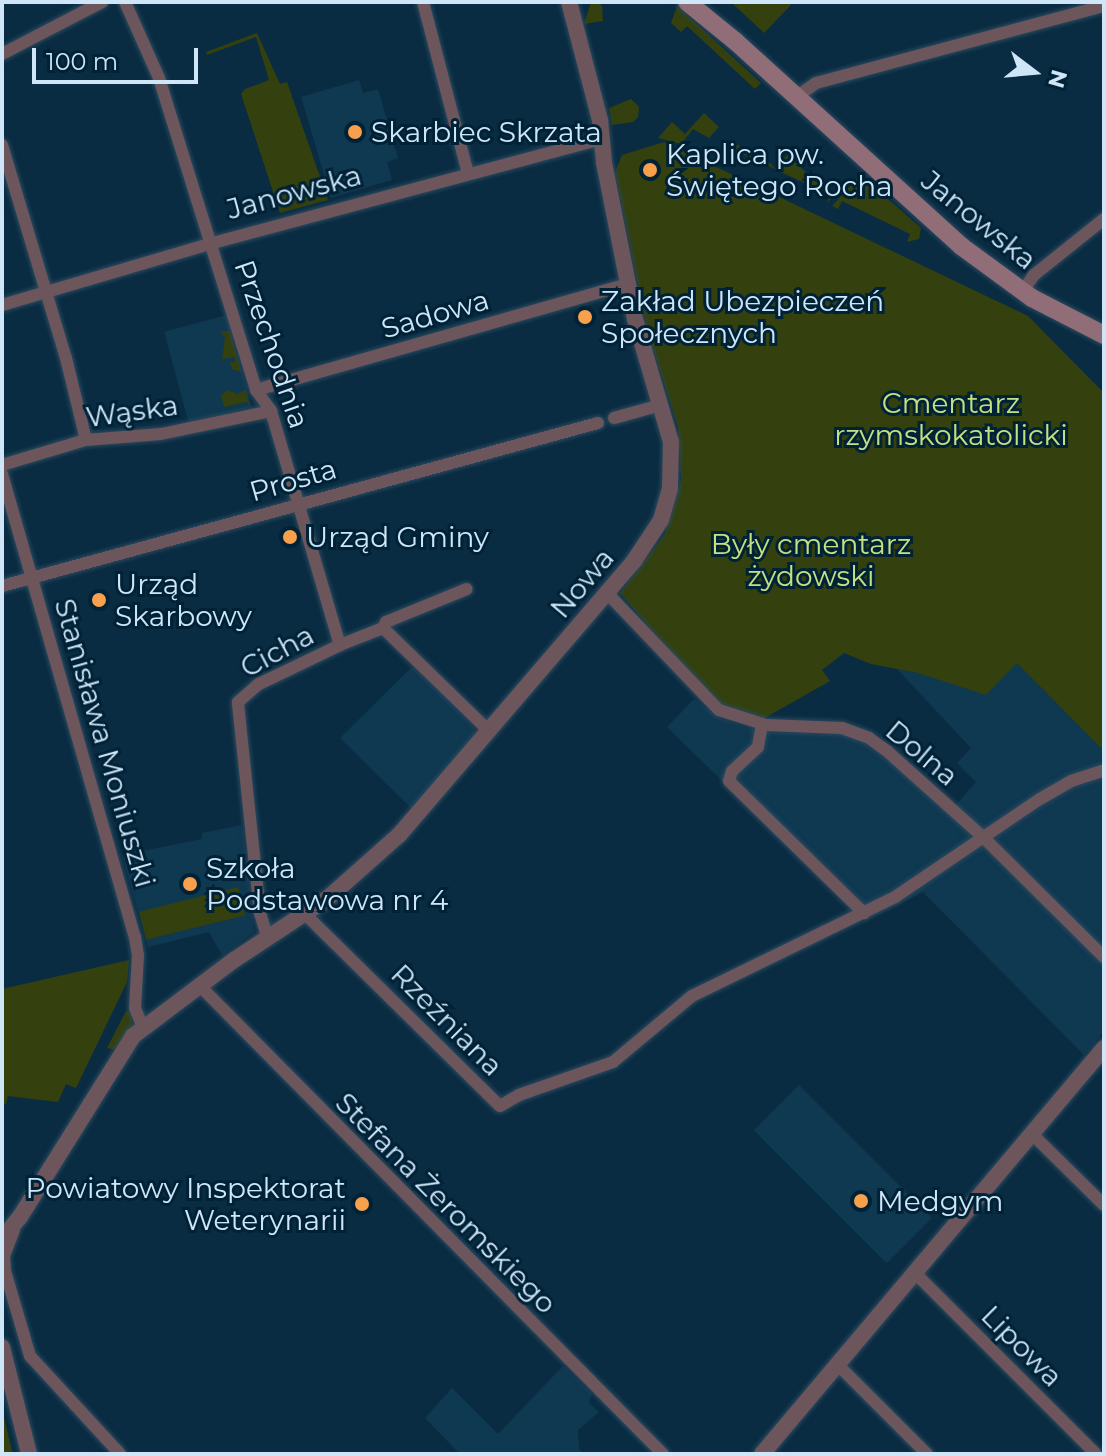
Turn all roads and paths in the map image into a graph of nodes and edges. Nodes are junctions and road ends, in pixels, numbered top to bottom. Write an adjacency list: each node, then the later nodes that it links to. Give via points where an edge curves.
1 (102, 2): 7 (street)
2 (125, 2): 16 (street, Przechodnia, via 159,78)
3 (423, 2): 14 (street)
4 (569, 2): 12 (street, Nowa)
5 (687, 2): 9 (main road)
6 (702, 2): 9 (main road)
7 (86, 6): 10 (street)
8 (1104, 6): 11 (street, via 816,83)
9 (735, 41): 11 (main road, Janowska)
10 (2, 54)
11 (796, 97): 19 (main road, Janowska, via 961,246)
12 (602, 139): 14 (street, Janowska); 17 (street, Nowa)
13 (2, 145): 18 (street)
14 (468, 173): 16 (street, Janowska)
15 (1104, 219): 19 (street, via 1034,275)
16 (213, 243): 18 (street, Janowska); 22 (street, Przechodnia)
17 (627, 284): 22 (street, Sadowa); 23 (street, Nowa)
18 (48, 292): 20 (street, Janowska); 27 (street)
19 (1022, 292): 21 (main road, Janowska)
20 (2, 305)
21 (1104, 335)
22 (256, 390): 24 (street, Przechodnia)
23 (661, 405): 25 (street); 34 (street, Nowa, via 672,458 667,503 654,533)
24 (271, 411): 27 (street, Wąska, via 161,434); 30 (street, Przechodnia)
25 (614, 418)
26 (598, 423): 30 (street, Prosta)
27 (86, 440): 28 (street, Wąska)
28 (2, 465)
29 (2, 474): 31 (street, Stanisława Moniuszki)
30 (298, 503): 31 (street, Prosta); 36 (street, Przechodnia)
31 (34, 578): 32 (street, Prosta); 46 (street, Stanisława Moniuszki, via 135,937 135,1008)
32 (2, 586)
33 (467, 589): 35 (street, Cicha, via 386,622)
34 (607, 593): 37 (street, Dolna, via 708,701 732,717); 38 (street, Nowa)
35 (383, 628): 36 (street, Cicha); 38 (street)
36 (340, 645): 43 (street, Cicha, via 259,684 238,702 260,913)
37 (762, 724): 40 (street, Dolna, via 842,728 869,738); 42 (street, via 758,747 732,771 729,781)
38 (490, 732): 41 (street, Nowa, via 400,834 352,880)
39 (1104, 770): 40 (street, Rzeźniana, via 1071,781)
40 (984, 838): 42 (street, Rzeźniana, via 926,880); 44 (street, Dolna)
41 (304, 913): 42 (street, Rzeźniana, via 500,1106 613,1062 692,996); 43 (street, Nowa)
42 (864, 913)
43 (267, 936): 45 (street, Nowa)
44 (1104, 957)
45 (199, 985): 46 (street, Nowa); 57 (street, Stefana Żeromskiego)
46 (143, 1028): 50 (street, Nowa, via 125,1046)
47 (1104, 1048): 48 (street)
48 (1032, 1134): 49 (street); 52 (street)
49 (1104, 1205)
50 (19, 1219): 51 (street, Nowa); 56 (street, via 4,1256 5,1271 30,1356)
51 (2, 1239)
52 (914, 1272): 54 (street); 60 (street, Lipowa)
53 (2, 1347): 55 (street)
54 (836, 1363): 58 (street); 59 (street)
55 (29, 1454)
56 (120, 1454)
57 (663, 1454)
58 (760, 1454)
59 (927, 1454)
60 (1096, 1454)

